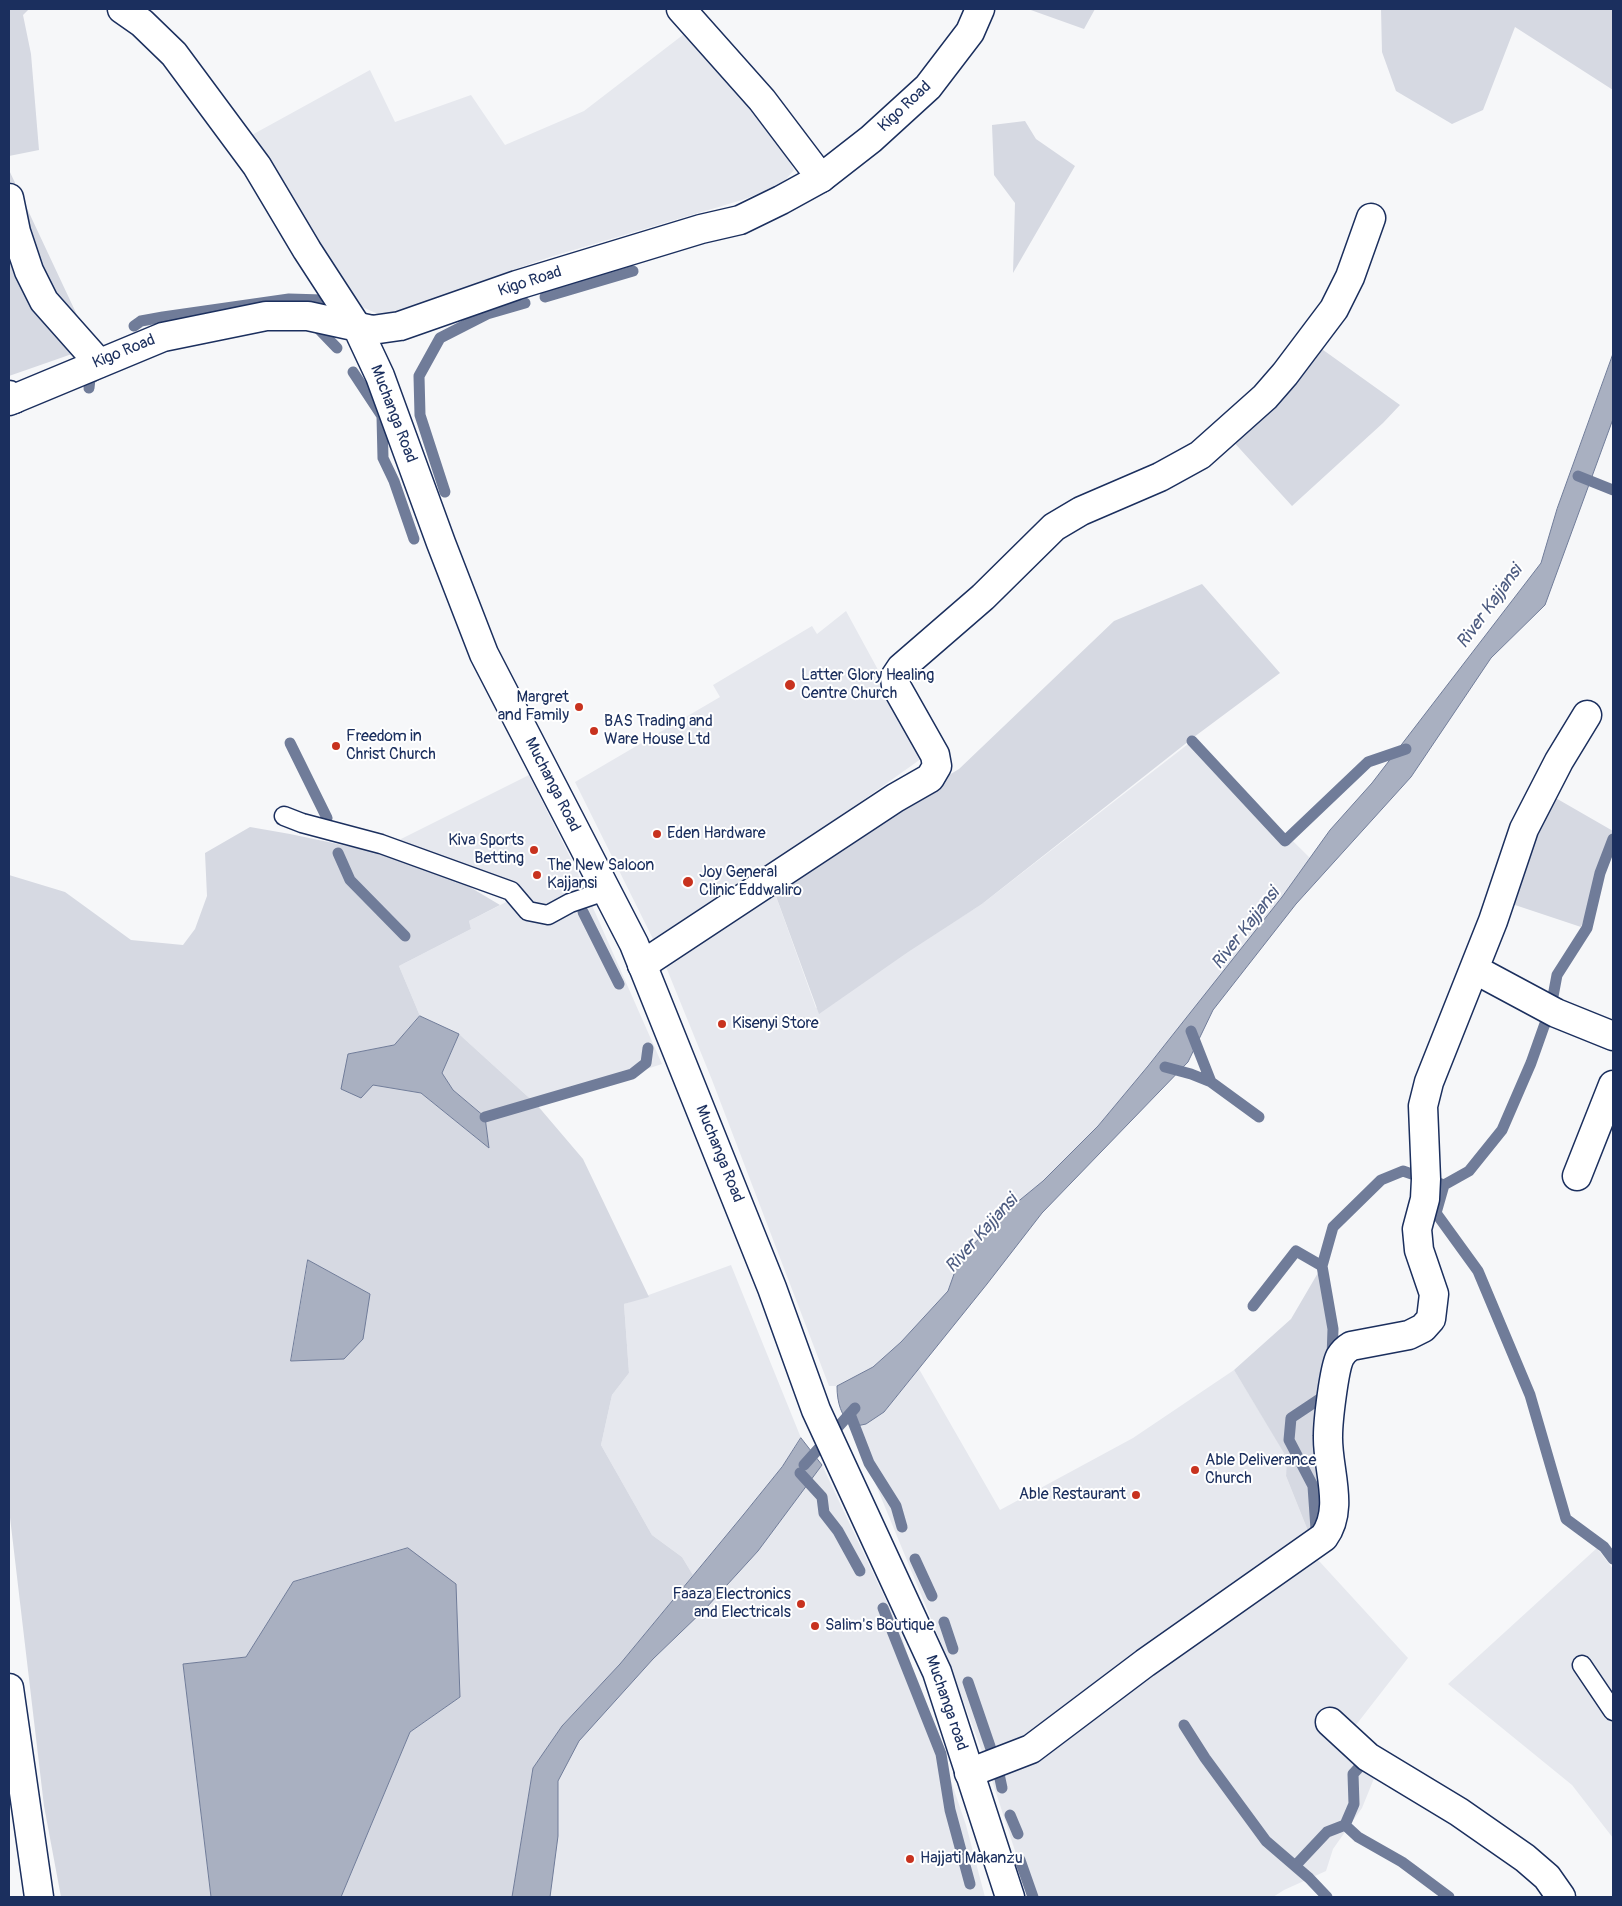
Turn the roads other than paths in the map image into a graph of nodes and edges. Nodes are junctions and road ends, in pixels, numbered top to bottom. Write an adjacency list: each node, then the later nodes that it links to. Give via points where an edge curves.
1 (122, 9): 7 (main road, Muchanga Road, via 142,23 174,54 257,166)
2 (681, 9): 4 (main road, via 762,100)
3 (980, 9): 4 (main road, Kigo Road, via 970,32 928,87 871,139)
4 (821, 178): 7 (main road, Kigo Road, via 740,220 517,285 400,326 372,330)
5 (9, 198): 8 (main road, via 16,232 44,301)
6 (1371, 218): 13 (main road, via 1350,277 1334,309 1265,397 1200,455 1054,526 982,597 902,668 896,677 896,686 935,755 937,766 930,778)
7 (357, 327): 8 (main road, Kigo Road, via 308,316 266,316 163,337); 12 (main road, Muchanga Road, via 380,376 484,654)
8 (98, 363): 9 (main road, Kigo Road)
9 (10, 398)
10 (1588, 715): 14 (main road, via 1558,761 1524,829)
11 (284, 816): 12 (lane, via 302,824 381,844 511,891 528,911 548,915 570,903)
12 (605, 891): 13 (main road, Muchanga Road)
13 (642, 965): 18 (main road, Muchanga Road, via 768,1279 816,1410)
14 (1474, 969): 15 (main road, via 1556,1013); 23 (main road, via 1429,1082 1423,1106 1426,1179 1417,1229 1419,1250 1434,1294 1431,1319 1423,1328 1409,1335 1351,1346 1339,1359 1328,1436 1335,1510 1330,1528 1324,1537 1145,1663 1031,1749)
15 (1613, 1036)
16 (1613, 1085): 17 (main road)
17 (1577, 1176)
18 (840, 1460): 23 (main road, Muchanga road, via 937,1672)
19 (1582, 1665): 21 (lane)
20 (9, 1688): 24 (main road)
21 (1613, 1711)
22 (1330, 1722): 26 (main road, via 1368,1757 1459,1812 1525,1858 1547,1878)
23 (970, 1773): 25 (main road, Muchanga road)
24 (39, 1897)
25 (1010, 1897)
26 (1561, 1897)

